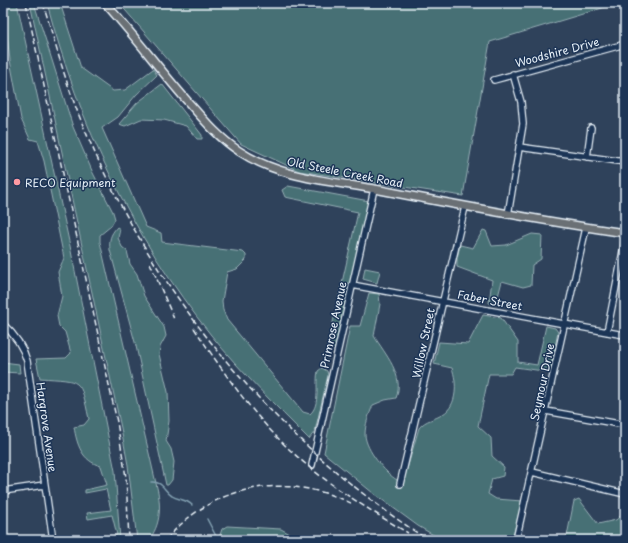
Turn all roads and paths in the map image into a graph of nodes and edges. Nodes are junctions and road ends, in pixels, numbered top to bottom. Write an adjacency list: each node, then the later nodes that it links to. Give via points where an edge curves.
1 (105, 3): 9 (main road, Old Steele Creek Road, via 199,115 238,151 283,172)
2 (625, 44): 3 (street, Woodshire Drive)
3 (513, 74): 4 (street, Woodshire Drive); 6 (street, via 522,111)
4 (494, 80)
5 (591, 128): 7 (street)
6 (519, 147): 7 (street); 11 (street)
7 (587, 157): 8 (street)
8 (625, 162)
9 (374, 189): 10 (main road, Old Steele Creek Road); 15 (street, Primrose Avenue)
10 (465, 207): 11 (main road, Old Steele Creek Road); 16 (street, Willow Street)
11 (508, 215): 12 (main road, Old Steele Creek Road)
12 (586, 228): 13 (main road, Old Steele Creek Road); 18 (street, Seymour Drive)
13 (625, 234)
14 (625, 241): 19 (street)
15 (352, 285): 16 (street, Faber Street); 23 (street, Primrose Avenue)
16 (443, 302): 18 (street, Faber Street); 25 (street, Willow Street)
17 (3, 324): 26 (street, Hargrove Avenue, via 17,338 27,361)
18 (565, 325): 19 (street, Faber Street); 21 (street, Seymour Drive)
19 (607, 332): 20 (street, Faber Street)
20 (624, 334)
21 (546, 411): 22 (street); 24 (street, Seymour Drive)
22 (625, 425)
23 (312, 465)
24 (532, 472): 28 (street); 30 (street, Seymour Drive)
25 (400, 484)
26 (44, 485): 27 (street); 29 (street, Hargrove Avenue)
27 (3, 491)
28 (625, 494)
29 (53, 540)
30 (516, 540)

